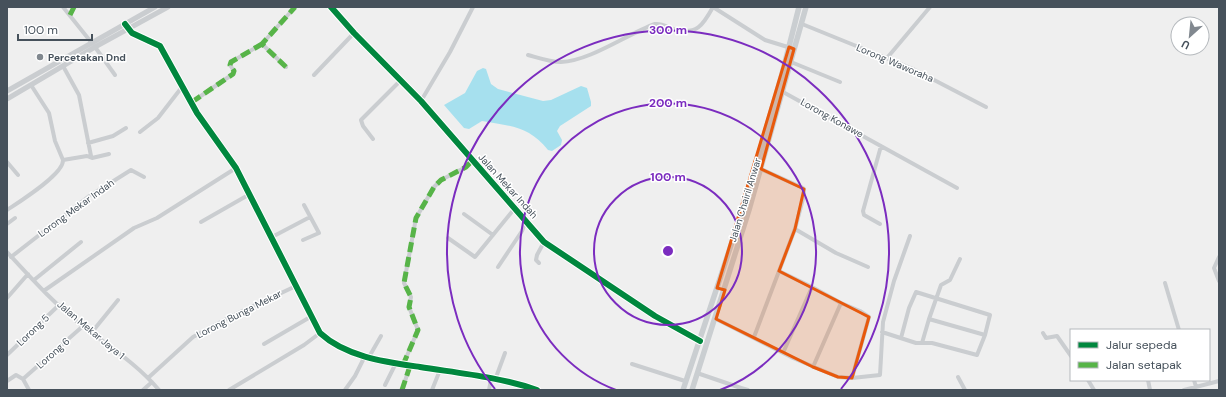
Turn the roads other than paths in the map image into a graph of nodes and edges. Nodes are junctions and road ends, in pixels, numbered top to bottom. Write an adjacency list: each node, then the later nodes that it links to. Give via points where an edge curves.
1 (63, 7): 11 (street)
2 (74, 7): 11 (street)
3 (155, 7): 13 (street)
4 (168, 7): 13 (street)
5 (295, 7): 15 (street)
6 (331, 7): 14 (street, Jalan Mekar Indah)
7 (473, 7): 35 (street)
8 (799, 7): 17 (main road, Jalan Chairil Anwar)
9 (806, 7): 12 (main road, Jalan Chairil Anwar)
10 (930, 7): 19 (street)
11 (70, 15): 16 (street)
12 (802, 24): 17 (main road, Jalan Chairil Anwar); 19 (street, Lorong Waworaha)
13 (127, 27): 16 (street); 30 (street, via 160,46)
14 (354, 33): 26 (street); 27 (street, Jalan Mekar Indah)
15 (262, 44): 23 (street); 34 (street, via 231,62 233,74)
16 (93, 45): 21 (street); 22 (street); 25 (street)
17 (791, 48): 18 (street, via 765,40 713,7 704,24 698,29 679,30 655,24 583,57 567,61 560,62); 20 (main road, Jalan Chairil Anwar); 83 (main road, Jalan Chairil Anwar)
18 (528, 55)
19 (887, 58): 36 (street, Lorong Waworaha)
20 (791, 62): 28 (street); 32 (main road, Jalan Chairil Anwar)
21 (52, 65): 24 (street); 31 (street)
22 (63, 66): 24 (street); 40 (street, via 79,95)
23 (286, 67)
24 (55, 71): 29 (street)
25 (115, 75)
26 (314, 75)
27 (400, 81): 35 (street, Jalan Mekar Indah); 39 (street, via 361,120)
28 (840, 82)
29 (30, 85): 33 (street); 44 (street, via 49,113)
30 (182, 87): 34 (street); 38 (street, via 158,118)
31 (7, 91)
32 (783, 92): 41 (street, Lorong Konawe, via 831,116); 48 (main road, Jalan Chairil Anwar)
33 (7, 99)
34 (192, 102): 47 (street)
35 (421, 102): 45 (street, Jalan Mekar Indah)
36 (986, 107)
37 (126, 128): 40 (street, via 113,136)
38 (140, 132)
39 (373, 138)
40 (88, 143): 43 (street)
41 (881, 146): 51 (street, Lorong Konawe); 62 (street, via 863,211 864,215)
42 (109, 154): 43 (street, via 92,158)
43 (91, 156): 44 (street)
44 (62, 160): 55 (street, via 62,167 54,176)
45 (472, 161): 54 (street, Jalan Mekar Indah); 115 (street, via 434,187 416,218 404,283 411,297 410,307 418,330)
46 (7, 162): 49 (street)
47 (236, 168): 52 (street); 85 (street, via 157,218 134,228)
48 (761, 168): 63 (street, via 804,189); 86 (main road, Jalan Chairil Anwar)
49 (18, 175)
50 (144, 176): 71 (street, Lorong Mekar Indah, via 131,170 104,186)
51 (957, 188)
52 (250, 194): 60 (street); 66 (street)
53 (304, 205): 57 (street)
54 (515, 208): 59 (street, Jalan Mekar Indah); 64 (street)
55 (7, 210)
56 (464, 214): 64 (street)
57 (310, 217): 66 (street); 68 (street, via 319,233)
58 (15, 218): 61 (street)
59 (526, 220): 70 (street, Jalan Mekar Indah); 75 (street, via 522,231)
60 (201, 222)
61 (7, 224)
62 (880, 224)
63 (795, 228): 76 (street, via 836,253); 77 (street)
64 (493, 236): 67 (street, via 475,257)
65 (910, 236): 98 (street, via 894,281)
66 (272, 237): 82 (street)
67 (448, 238)
68 (303, 240)
69 (81, 242): 79 (street)
70 (544, 242): 74 (street, via 536,258); 105 (street, Jalan Mekar Indah, via 655,316)
71 (8, 255): 78 (street, Jalan Mekar Jaya 1)
72 (1219, 257): 80 (street, via 1214,271)
73 (960, 259): 88 (street, via 951,278 941,285)
74 (539, 263)
75 (498, 267)
76 (868, 267)
77 (779, 271): 84 (street); 103 (street)
78 (28, 274): 79 (street, Jalan Mekar Jaya 1); 87 (street)
79 (34, 280): 85 (street, Jalan Mekar Jaya 1)
80 (1219, 281)
81 (1165, 283): 96 (street)
82 (296, 286): 92 (street); 121 (street, Lorong Bunga Mekar, via 193,337)
83 (717, 288): 86 (main road); 105 (main road, Jalan Chairil Anwar)
84 (812, 288): 90 (street); 109 (street)
85 (45, 290): 91 (street, Jalan Mekar Jaya 1)
86 (725, 290): 93 (main road, Jalan Chairil Anwar)
87 (7, 298)
88 (936, 299): 94 (street); 101 (street, via 988,313 990,316); 104 (street, via 915,293)
89 (118, 300): 97 (street)
90 (841, 303): 117 (street); 122 (street, via 869,317)
91 (59, 305): 95 (street, Jalan Mekar Jaya 1); 110 (street, Lorong 5)
92 (312, 316): 99 (street); 107 (street)
93 (716, 319): 103 (street); 119 (main road, Jalan Chairil Anwar)
94 (929, 319): 101 (street); 106 (street)
95 (83, 326): 97 (street, Jalan Mekar Jaya 1); 123 (street, Lorong 6)
96 (1179, 329)
97 (92, 332): 121 (street, Jalan Mekar Jaya 1)
98 (882, 332): 104 (street); 122 (street, via 880,375)
99 (320, 333): 112 (street, via 338,347); 137 (street)
100 (1043, 333): 111 (street, via 1046,338 1057,336)
101 (985, 335): 106 (street, via 977,355 932,343)
102 (382, 336): 112 (street)
103 (754, 337): 109 (street)
104 (900, 338): 106 (street)
105 (700, 340): 126 (main road, Jalan Chairil Anwar)
106 (922, 343)
107 (264, 344)
108 (505, 353): 124 (street)
109 (783, 353): 117 (street)
110 (7, 355)
111 (1070, 355)
112 (367, 357): 113 (street); 138 (street)
113 (396, 363): 115 (street); 131 (street)
114 (632, 364): 126 (street)
115 (403, 365): 116 (street)
116 (410, 366): 118 (street); 139 (street)
117 (812, 367): 122 (street, via 838,377)
118 (440, 370): 124 (street); 140 (street)
119 (697, 373): 133 (street); 144 (main road, Jalan Chairil Anwar)
120 (958, 376): 146 (street)
121 (148, 378): 130 (street, Jalan Mekar Jaya 1)
122 (852, 378)
123 (23, 379): 125 (street, via 16,375); 134 (street)
124 (493, 379): 141 (street); 142 (street)
125 (7, 381)
126 (685, 381): 143 (main road, Jalan Chairil Anwar)
127 (1089, 381): 147 (street)
128 (1194, 381): 132 (street)
129 (1219, 381): 132 (street)
130 (152, 382): 135 (street); 136 (street, Jalan Mekar Jaya 1)
131 (385, 385)
132 (1196, 387): 148 (street)
133 (740, 389): 145 (street)
134 (29, 390)
135 (143, 390)
136 (159, 390)
137 (229, 390)
138 (345, 390)
139 (402, 390)
140 (432, 390)
141 (488, 390)
142 (534, 390)
143 (683, 390)
144 (692, 390)
145 (748, 390)
146 (965, 390)
147 (1094, 390)
148 (1184, 390)

